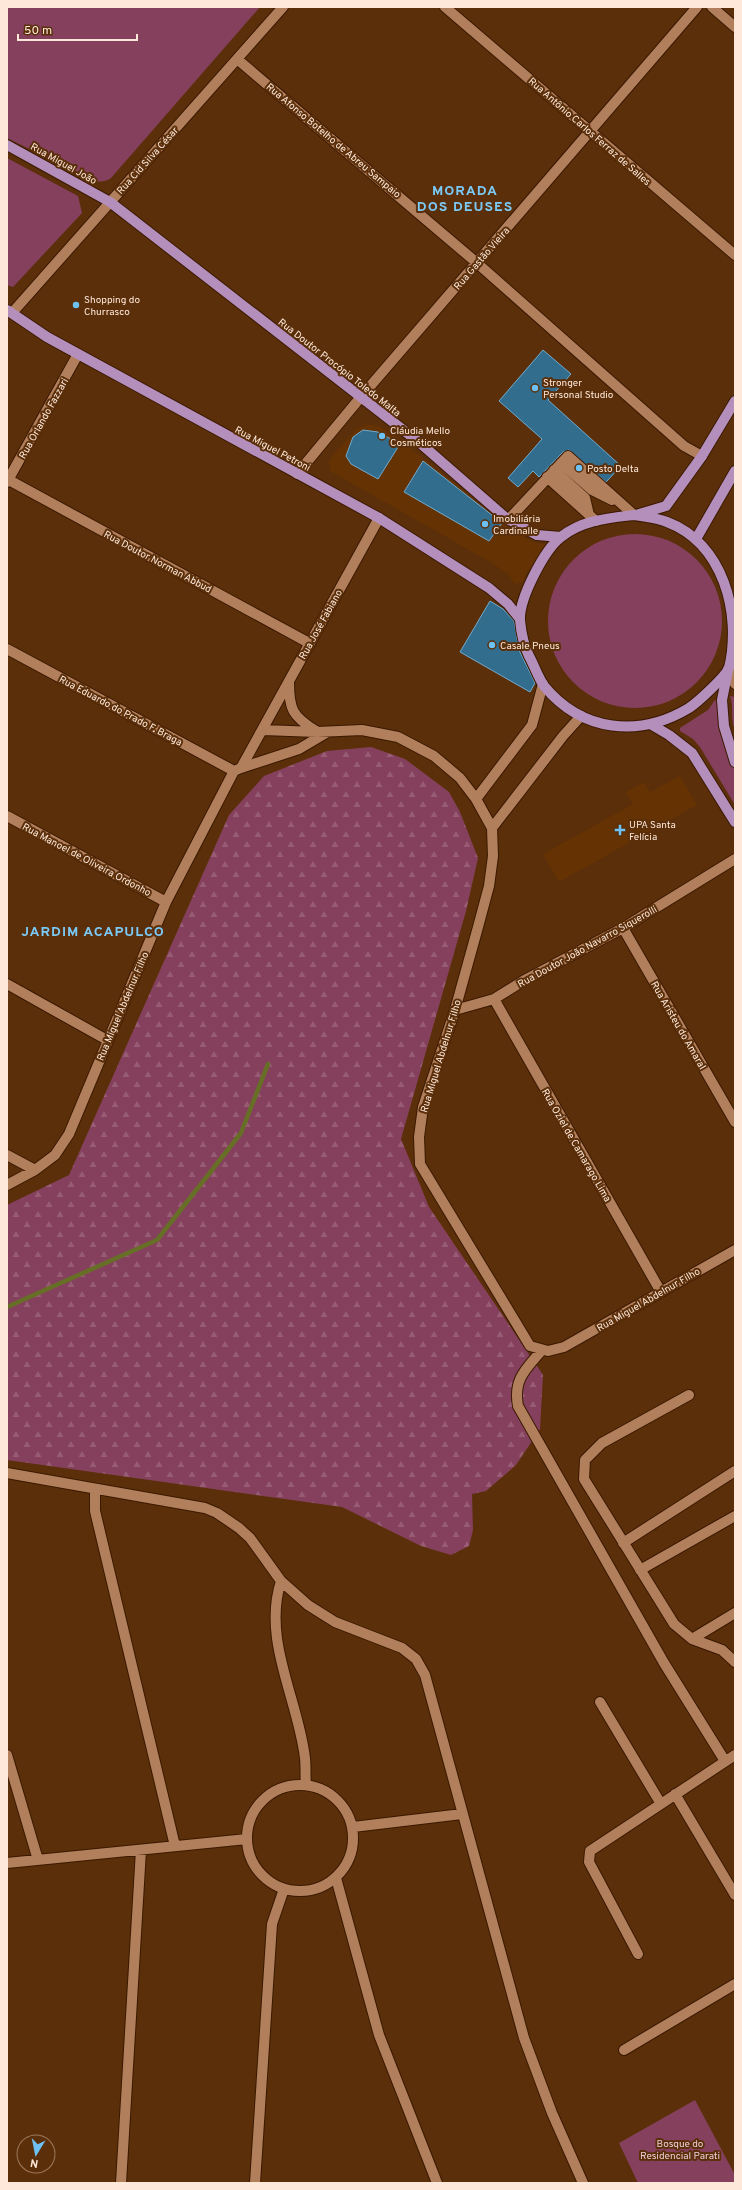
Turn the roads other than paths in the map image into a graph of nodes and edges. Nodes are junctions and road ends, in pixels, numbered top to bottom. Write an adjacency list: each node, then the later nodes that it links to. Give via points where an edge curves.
1 (283, 7): 6 (street, Rua Cid Silva César)
2 (444, 7): 7 (street, Rua Antônio Carlos Ferraz de Salles)
3 (697, 7): 7 (street, Rua Gastão Vieira)
4 (712, 7): 5 (street)
5 (735, 27)
6 (237, 59): 9 (street, Rua Cid Silva César); 11 (street, Rua Afonso Botelho de Abreu Sampaio)
7 (591, 130): 10 (street, Rua Antônio Carlos Ferraz de Salles); 11 (street, Rua Gastão Vieira)
8 (7, 145): 9 (main road, Rua Miguel João)
9 (110, 202): 12 (street, Rua Cid Silva César); 14 (main road, Rua Doutor Procópio Toledo Malta)
10 (735, 255)
11 (478, 262): 14 (street, Rua Gastão Vieira); 16 (street, Rua Afonso Botelho de Abreu Sampaio, via 684,446)
12 (9, 311): 13 (main road, Rua Miguel Petroni)
13 (78, 354): 18 (main road, Rua Miguel Petroni); 20 (street, Rua Orlando Fazzari)
14 (360, 398): 18 (street, Rua Gastão Vieira); 24 (main road, Rua Doutor Procópio Toledo Malta, via 420,444)
15 (735, 400): 16 (main road)
16 (702, 456): 21 (main road, via 666,506)
17 (554, 470): 21 (street, via 568,456); 23 (street, via 584,498); 24 (street)
18 (297, 474): 22 (main road, Rua Miguel Petroni)
19 (733, 478): 26 (main road)
20 (8, 480): 28 (street, Rua Doutor Norman Abbud)
21 (634, 515): 23 (main road); 26 (main road, via 667,522)
22 (379, 518): 27 (main road, Rua Miguel Petroni, via 489,588 508,604); 28 (street, Rua José Fabiano)
23 (592, 518): 25 (main road)
24 (509, 519): 25 (main road, Rua Doutor Procópio Toledo Malta, via 537,535)
25 (561, 537): 27 (main road, via 547,553 530,582)
26 (696, 539): 30 (main road, via 719,564 733,598 735,635)
27 (520, 619): 32 (main road, via 527,652)
28 (309, 643): 31 (street, Rua José Fabiano)
29 (7, 649): 42 (street, Rua Eduardo do Prado F. Braga)
30 (728, 669): 33 (street); 35 (main road, via 698,702 676,716); 40 (main road, via 722,700 724,726)
31 (289, 682): 36 (street, Rua José Fabiano); 38 (street, via 289,704 305,724)
32 (543, 684): 34 (main road, via 560,702); 43 (street, via 532,725)
33 (735, 684)
34 (581, 716): 35 (main road, via 607,725); 46 (street)
35 (652, 725): 45 (main road, via 692,753)
36 (263, 730): 38 (street, Rua Miguel Abdelnur Filho); 42 (street, Rua Miguel Abdelnur Filho)
37 (332, 730): 38 (street, Rua Miguel Abdelnur Filho); 42 (street, Rua Miguel Abdelnur Filho, via 299,749); 43 (street, Rua Miguel Abdelnur Filho, via 362,730 398,737 434,756 460,778)
38 (317, 732)
39 (735, 741): 40 (main road)
40 (730, 750): 41 (main road)
41 (735, 762)
42 (238, 769): 48 (street, Rua Miguel Abdelnur Filho)
43 (476, 799): 46 (street, Rua Miguel Abdelnur Filho)
44 (7, 816): 48 (street, Rua Manoel de Oliveira Ordonho)
45 (735, 822)
46 (492, 828): 52 (street, Rua Miguel Abdelnur Filho, via 493,856 488,886)
47 (735, 859): 49 (street, Rua Doutor João Navarro Siquerolli)
48 (166, 902): 53 (street, Rua Miguel Abdelnur Filho)
49 (623, 928): 51 (street, Rua Doutor João Navarro Siquerolli); 54 (street, Rua Aristeu do Amaral)
50 (7, 984): 53 (street)
51 (494, 999): 52 (street, Rua Doutor João Navarro Siquerolli); 59 (street, Rua Oziel de Camarago Lima)
52 (455, 1010): 60 (street, Rua Miguel Abdelnur Filho, via 423,1107 419,1137 420,1164 530,1346)
53 (108, 1040): 56 (street, Rua Miguel Abdelnur Filho, via 69,1134 55,1155)
54 (735, 1122)
55 (7, 1155): 56 (street)
56 (34, 1170): 57 (street, Rua Miguel Abdelnur Filho)
57 (7, 1185)
58 (735, 1250): 59 (street, Rua Miguel Abdelnur Filho)
59 (661, 1292): 60 (street, Rua Miguel Abdelnur Filho, via 564,1347 548,1352)
60 (542, 1350): 75 (street, via 523,1372 517,1384 515,1392 518,1406 664,1663)
61 (689, 1395): 66 (street, via 602,1443 585,1460 584,1479)
62 (735, 1471): 66 (street)
63 (7, 1473): 64 (street)
64 (95, 1489): 68 (street, via 205,1508 217,1513 250,1538); 82 (street, via 95,1511)
65 (735, 1516): 67 (street)
66 (623, 1543): 67 (street)
67 (640, 1570): 70 (street, via 674,1624)
68 (281, 1581): 76 (street, via 275,1604 275,1629 305,1758); 79 (street, via 321,1614 349,1628 402,1648 418,1663 425,1675)
69 (735, 1612): 70 (street)
70 (692, 1638): 71 (street, via 722,1650)
71 (734, 1660)
72 (600, 1702): 78 (street)
73 (7, 1755): 84 (street)
74 (735, 1755): 75 (street)
75 (725, 1762): 77 (street)
76 (306, 1785): 80 (street, via 322,1790 336,1799); 81 (street, via 283,1788 264,1799 251,1817)
77 (675, 1794): 78 (street); 88 (street)
78 (661, 1804): 89 (street, via 590,1851 588,1855 588,1862)
79 (462, 1814): 80 (street); 95 (street, via 524,2038 552,2113)
80 (353, 1827): 86 (street, via 354,1838 349,1860)
81 (247, 1839): 82 (street); 87 (street, via 251,1860 257,1870 264,1878)
82 (175, 1846): 83 (street)
83 (141, 1850): 84 (street); 92 (street)
84 (38, 1860): 85 (street)
85 (7, 1864)
86 (336, 1878): 87 (street, via 322,1887 306,1891); 94 (street, via 384,2048)
87 (284, 1889): 93 (street, via 272,1924)
88 (735, 1895)
89 (638, 1954)
90 (735, 1984): 91 (street)
91 (624, 2050)
92 (121, 2183)
93 (255, 2183)
94 (437, 2183)
95 (584, 2183)

